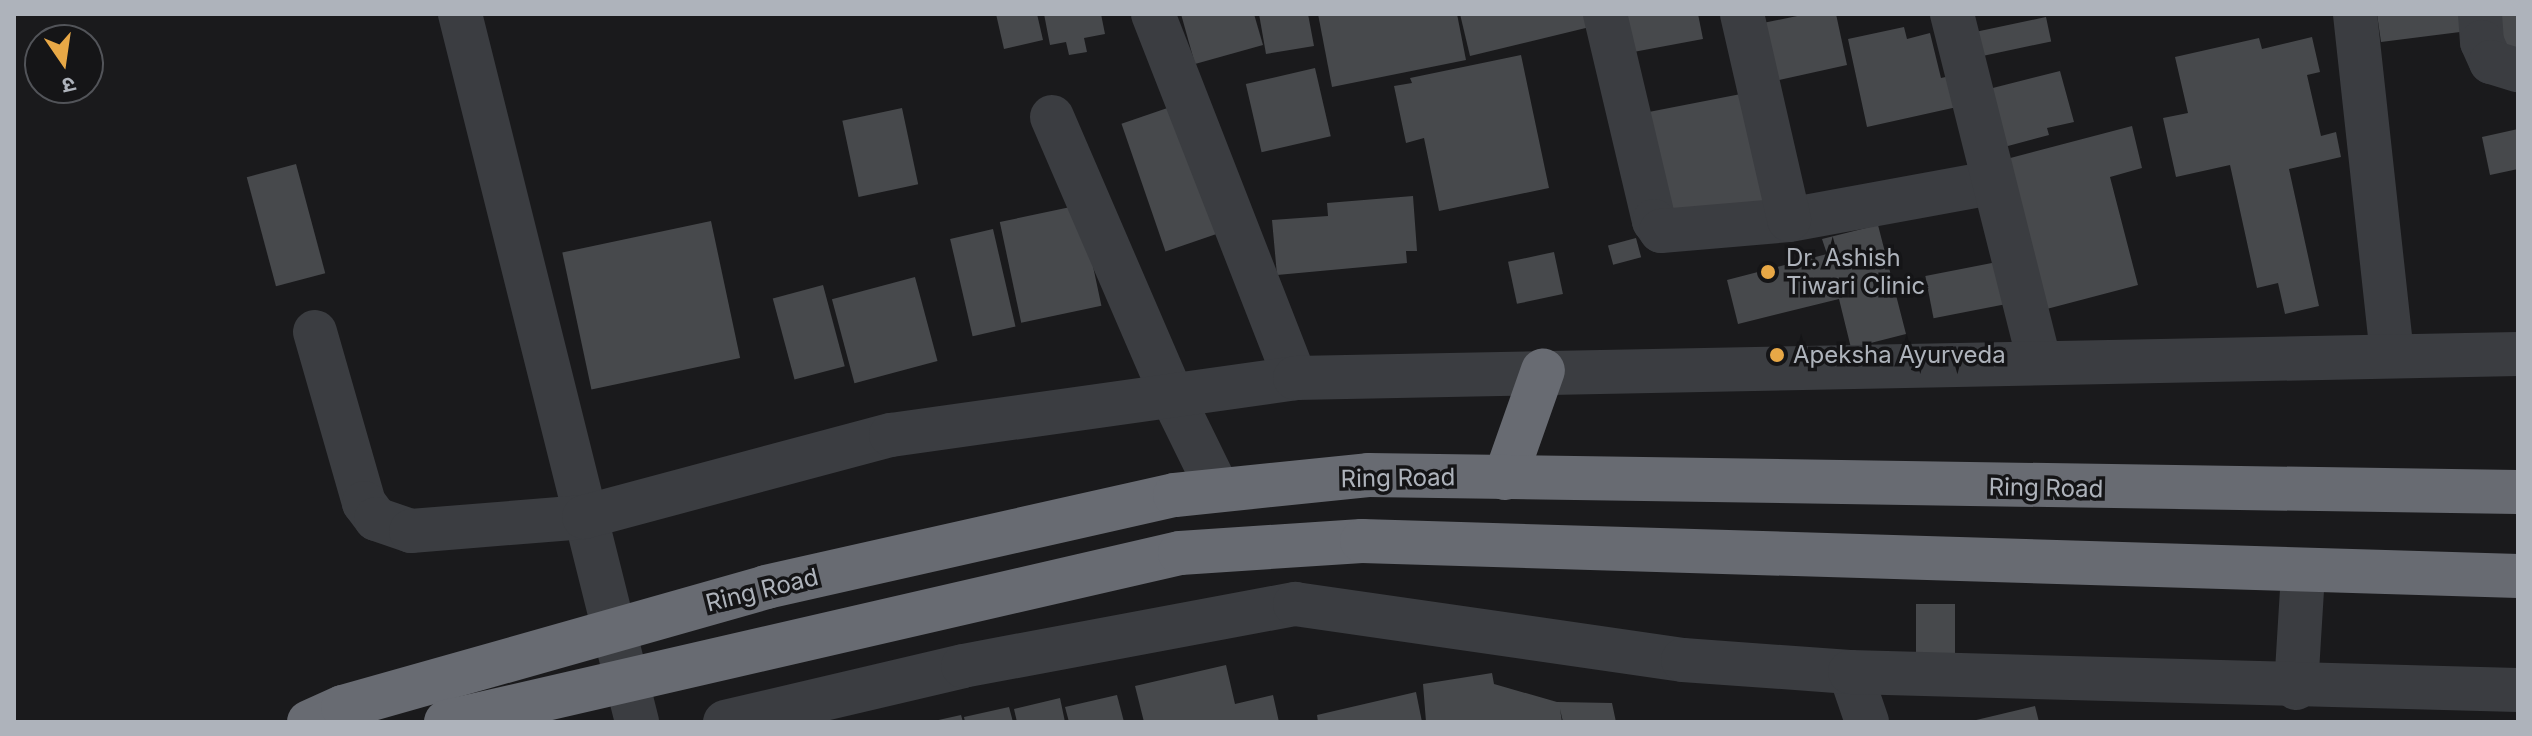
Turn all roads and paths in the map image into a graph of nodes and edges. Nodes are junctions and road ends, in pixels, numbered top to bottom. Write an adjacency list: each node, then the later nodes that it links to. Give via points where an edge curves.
1 (460, 14): 22 (street)
2 (1153, 14): 17 (street)
3 (1605, 14): 11 (street, via 1654,221 1661,231)
4 (1742, 14): 11 (street)
5 (1952, 14): 10 (street)
6 (2355, 14): 13 (street)
7 (2480, 14): 8 (street, via 2482,42 2491,62)
8 (2518, 70)
9 (1052, 117): 18 (street)
10 (1991, 183): 11 (street); 15 (street)
11 (1789, 220)
12 (315, 332): 22 (street, via 364,503 376,519 411,531)
13 (2392, 352): 14 (street); 15 (street)
14 (2518, 354)
15 (2039, 360): 16 (street)
16 (1543, 370): 17 (street); 19 (highway)
17 (1295, 378): 18 (street)
18 (1173, 398): 20 (street); 22 (street, via 891,435)
19 (1505, 478): 20 (highway, Ring Road, via 1368,475); 21 (highway, Ring Road)
20 (1218, 490): 25 (highway, Ring Road, via 1175,495 766,587)
21 (2518, 492)
22 (584, 517): 25 (street)
23 (2303, 573): 24 (highway); 27 (highway, via 2121,562 1362,541 1180,553); 29 (street)
24 (2518, 576)
25 (615, 629): 27 (street); 31 (highway, Ring Road, via 343,707)
26 (1850, 672): 29 (street); 34 (street, via 1683,660 1295,604 963,666); 35 (street)
27 (624, 677): 32 (highway); 33 (street)
28 (2518, 690): 30 (street)
29 (2285, 699): 30 (street)
30 (2413, 707)
31 (309, 722)
32 (446, 722)
33 (637, 722)
34 (725, 722)
35 (1866, 722)

